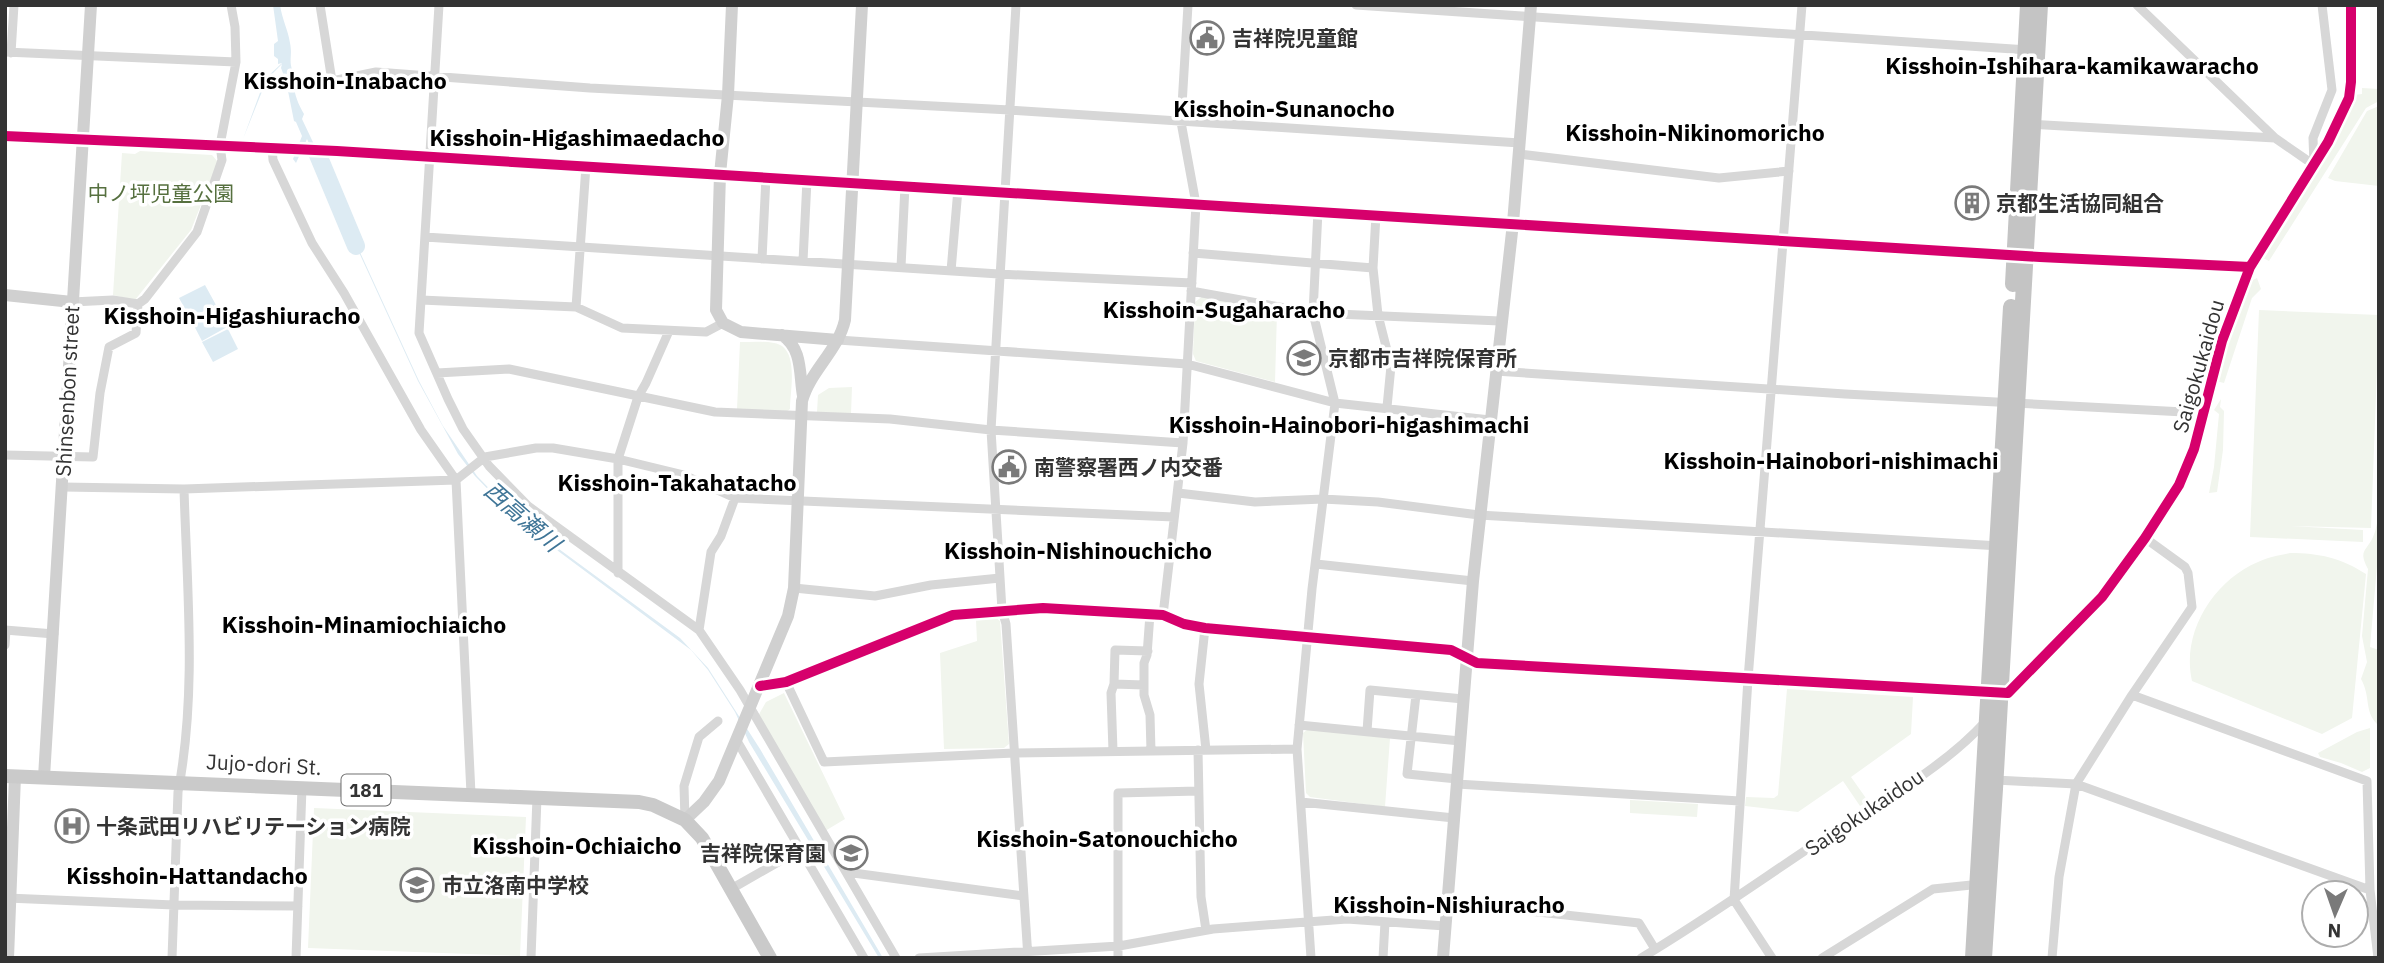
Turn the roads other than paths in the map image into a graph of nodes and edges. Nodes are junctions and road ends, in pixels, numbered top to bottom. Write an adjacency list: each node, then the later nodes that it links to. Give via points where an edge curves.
1 (14, 5): 20 (street)
2 (91, 5): 21 (street, Shinsenbon street)
3 (231, 5): 22 (street)
4 (320, 5): 23 (street, via 332,81 376,72)
5 (439, 5): 23 (street)
6 (732, 5): 24 (street)
7 (862, 5): 25 (street)
8 (1016, 5): 26 (street)
9 (1188, 5): 27 (street)
10 (1356, 5): 17 (street)
11 (1802, 5): 18 (street)
12 (2028, 5): 19 (highway)
13 (2040, 5): 19 (highway)
14 (2137, 5): 30 (street)
15 (2322, 5): 36 (street, via 2332,94 2313,138)
16 (2351, 5): 36 (street, Saigokukaidou, via 2351,90)
17 (1531, 11): 18 (street); 34 (street)
18 (1800, 37): 19 (street); 38 (street)
19 (2031, 50): 28 (highway)
20 (8, 52): 21 (street)
21 (87, 56): 22 (street); 31 (street, Shinsenbon street)
22 (236, 62): 32 (street)
23 (435, 78): 24 (street); 35 (street)
24 (728, 95): 25 (street); 39 (street)
25 (857, 101): 26 (street); 42 (street)
26 (1010, 110): 27 (street); 45 (street)
27 (1181, 122): 34 (street); 46 (street)
28 (2027, 124): 30 (street); 54 (highway)
29 (5, 136): 31 (street)
30 (2275, 138): 36 (street)
31 (82, 139): 32 (street); 68 (street, Shinsenbon street)
32 (225, 145): 33 (street); 69 (street, via 197,232)
33 (272, 148): 35 (street); 97 (street, via 275,167 312,243 421,430)
34 (1519, 149): 38 (street, via 1719,178); 49 (street)
35 (429, 156): 37 (street); 50 (street)
36 (2314, 165): 61 (street, Saigokukaidou)
37 (586, 166): 39 (street); 52 (street)
38 (1789, 171): 51 (street)
39 (720, 174): 40 (street); 55 (street)
40 (766, 177): 41 (street); 56 (street)
41 (807, 180): 42 (street); 57 (street)
42 (853, 183): 43 (street); 58 (street)
43 (905, 186): 44 (street); 60 (street)
44 (958, 189): 45 (street); 63 (street)
45 (1006, 192): 46 (street); 64 (street)
46 (1196, 204): 47 (street); 53 (street)
47 (1318, 211): 48 (street); 59 (street)
48 (1376, 215): 49 (street); 62 (street)
49 (1513, 223): 51 (street); 73 (street)
50 (425, 237): 52 (street); 67 (street)
51 (1784, 241): 54 (street); 82 (street)
52 (579, 248): 55 (street); 70 (street)
53 (1193, 253): 59 (street); 65 (street)
54 (2020, 255): 61 (street); 86 (highway)
55 (717, 256): 56 (street); 74 (street, via 715,304)
56 (762, 259): 57 (street)
57 (803, 261): 58 (street)
58 (848, 263): 60 (street); 77 (street, via 845,320)
59 (1315, 264): 62 (street); 71 (street)
60 (901, 267): 63 (street)
61 (2250, 267): 88 (street, Saigokukaidou, via 2222,341)
62 (1373, 268): 72 (street)
63 (951, 271): 64 (street)
64 (999, 274): 65 (street); 78 (street)
65 (1191, 287): 71 (street); 79 (street)
66 (5, 295): 68 (street)
67 (421, 300): 70 (street); 81 (street, via 419,333)
68 (72, 302): 69 (street); 94 (street, Shinsenbon street)
69 (138, 304): 94 (street, via 136,333 109,347 93,457)
70 (576, 307): 75 (street, via 622,328)
71 (1312, 313): 72 (street); 85 (street)
72 (1378, 315): 73 (street); 87 (street, via 1391,366)
73 (1500, 321): 80 (street)
74 (723, 323): 75 (street, via 706,332); 76 (street, via 741,332)
75 (669, 331): 83 (street)
76 (782, 335): 77 (street); 84 (street, via 793,344 799,359)
77 (838, 340): 78 (street); 84 (street)
78 (996, 351): 79 (street); 91 (street)
79 (1187, 364): 85 (street); 92 (street)
80 (1495, 371): 82 (street); 90 (street)
81 (437, 373): 83 (street, via 509,369); 95 (street, via 463,429)
82 (1772, 389): 86 (street); 107 (street)
83 (638, 397): 89 (street, via 715,412); 96 (street)
84 (803, 397): 89 (street)
85 (1335, 403): 87 (street); 102 (street)
86 (2011, 403): 88 (street); 109 (highway)
87 (1387, 407): 90 (street)
88 (2203, 413): 108 (street, Saigokukaidou, via 2186,470)
89 (801, 416): 91 (street, via 890,419); 103 (street)
90 (1490, 421): 105 (street)
91 (991, 430): 92 (street); 104 (street)
92 (1183, 443): 100 (street)
93 (5, 455): 94 (street)
94 (64, 457): 98 (street, Shinsenbon street)
95 (484, 459): 96 (street, via 554,448); 97 (street); 111 (street, via 528,506)
96 (618, 460): 101 (street, via 684,475); 111 (street)
97 (458, 479): 99 (street); 156 (street)
98 (62, 486): 99 (street); 121 (street, Shinsenbon street)
99 (184, 489): 151 (street, via 190,672)
100 (1178, 493): 102 (street, via 1255,502); 106 (street)
101 (734, 499): 103 (street); 120 (street, via 711,552)
102 (1323, 499): 105 (street); 110 (street)
103 (797, 500): 104 (street); 114 (street)
104 (995, 509): 106 (street); 112 (street)
105 (1479, 515): 107 (street); 113 (street)
106 (1174, 517): 117 (street)
107 (1761, 531): 109 (street); 126 (street)
108 (2145, 538): 131 (street, Saigokukaidou, via 2102,597 2015,687); 133 (street, via 2185,567 2192,607)
109 (2003, 546): 131 (highway)
110 (1316, 565): 113 (street); 122 (street)
111 (618, 573): 120 (street)
112 (1000, 578): 114 (street, via 875,596); 115 (street)
113 (1472, 581): 125 (street)
114 (794, 588): 130 (street, via 788,616)
115 (1002, 610): 116 (street); 127 (street, via 953,615); 147 (street)
116 (1150, 614): 117 (street); 124 (street)
117 (1163, 615): 118 (street)
118 (1205, 628): 122 (street); 144 (street, via 1199,684)
119 (6, 630): 121 (street); 123 (street)
120 (699, 631): 135 (street)
121 (54, 634): 149 (street, Shinsenbon street)
122 (1307, 637): 125 (street, via 1451,650); 138 (street)
123 (5, 645)
124 (1148, 651): 128 (street, via 1115,650); 129 (street)
125 (1466, 658): 126 (street, via 1477,663); 134 (street)
126 (1748, 680): 131 (street); 158 (street)
127 (786, 682): 130 (street); 147 (street, via 824,762)
128 (1114, 684): 129 (street); 145 (street)
129 (1144, 685): 146 (street)
130 (760, 686): 135 (street)
131 (1994, 694): 136 (highway); 150 (highway)
132 (1416, 695): 134 (street); 139 (street, via 1370,690); 140 (street)
133 (2132, 695): 153 (street); 165 (street, via 2367,781)
134 (1463, 699): 142 (street)
135 (749, 711): 141 (street); 163 (street)
136 (1987, 719): 166 (highway); 171 (street, Saigokukaidou, via 1906,785)
137 (718, 721): 161 (street, via 699,737 684,786)
138 (1300, 725): 139 (street); 143 (street)
139 (1367, 731): 140 (street)
140 (1411, 735): 142 (street); 152 (street, via 1407,774)
141 (737, 739): 161 (street, via 714,790); 162 (street)
142 (1460, 741): 152 (street)
143 (1297, 749): 144 (street); 159 (street)
144 (1202, 750): 146 (street); 155 (street)
145 (1113, 751): 146 (street); 147 (street)
146 (1151, 751)
147 (1014, 753): 169 (street)
148 (10, 776): 149 (main road, Jujo-dori St. / 181); 170 (street)
149 (44, 777): 151 (main road, Jujo-dori St. / 181)
150 (1995, 780): 153 (street); 166 (highway)
151 (180, 782): 154 (main road, Jujo-dori St. / 181); 173 (street)
152 (1457, 782): 158 (street); 160 (street)
153 (2076, 784): 164 (street); 200 (street, via 2059,877)
154 (302, 787): 156 (main road, Jujo-dori St. / 181); 174 (street)
155 (1198, 792): 178 (street, via 1200,897); 179 (street, via 1118,793)
156 (471, 794): 157 (main road, Jujo-dori St. / 181)
157 (537, 797): 161 (main road, Jujo-dori St. / 181, via 639,802); 186 (street)
158 (1740, 801): 171 (street)
159 (1301, 802): 160 (street); 175 (street)
160 (1454, 818): 172 (street)
161 (685, 820): 167 (main road, 181, via 702,838)
162 (801, 849): 167 (street); 188 (street)
163 (846, 872): 169 (street); 189 (street)
164 (2339, 879)
165 (2370, 879)
166 (1983, 884): 197 (street, via 1933,889); 198 (highway); 199 (highway)
167 (731, 889): 187 (main road, 181)
168 (2370, 890): 201 (street)
169 (1024, 896): 181 (street)
170 (8, 898): 173 (street); 183 (street)
171 (1734, 900): 180 (street, Saigokukaidou); 196 (street)
172 (1447, 902): 177 (street); 180 (street, via 1639,923)
173 (174, 905): 174 (street); 184 (street)
174 (298, 906): 185 (street)
175 (1309, 922): 176 (street); 178 (street); 192 (street)
176 (1385, 922): 177 (street); 193 (street)
177 (1446, 926): 194 (street)
178 (1206, 930): 179 (street)
179 (1119, 946): 181 (street); 191 (street)
180 (1655, 949): 195 (street, Saigokukaidou)
181 (1028, 955): 182 (street)
182 (954, 956): 190 (street)
183 (8, 958)
184 (172, 958)
185 (296, 958)
186 (531, 958)
187 (770, 958)
188 (864, 958)
189 (896, 958)
190 (919, 958)
191 (1118, 958)
192 (1311, 958)
193 (1383, 958)
194 (1443, 958)
195 (1641, 958)
196 (1772, 958)
197 (1822, 958)
198 (1973, 958)
199 (1984, 958)
200 (2052, 958)
201 (2378, 958)

